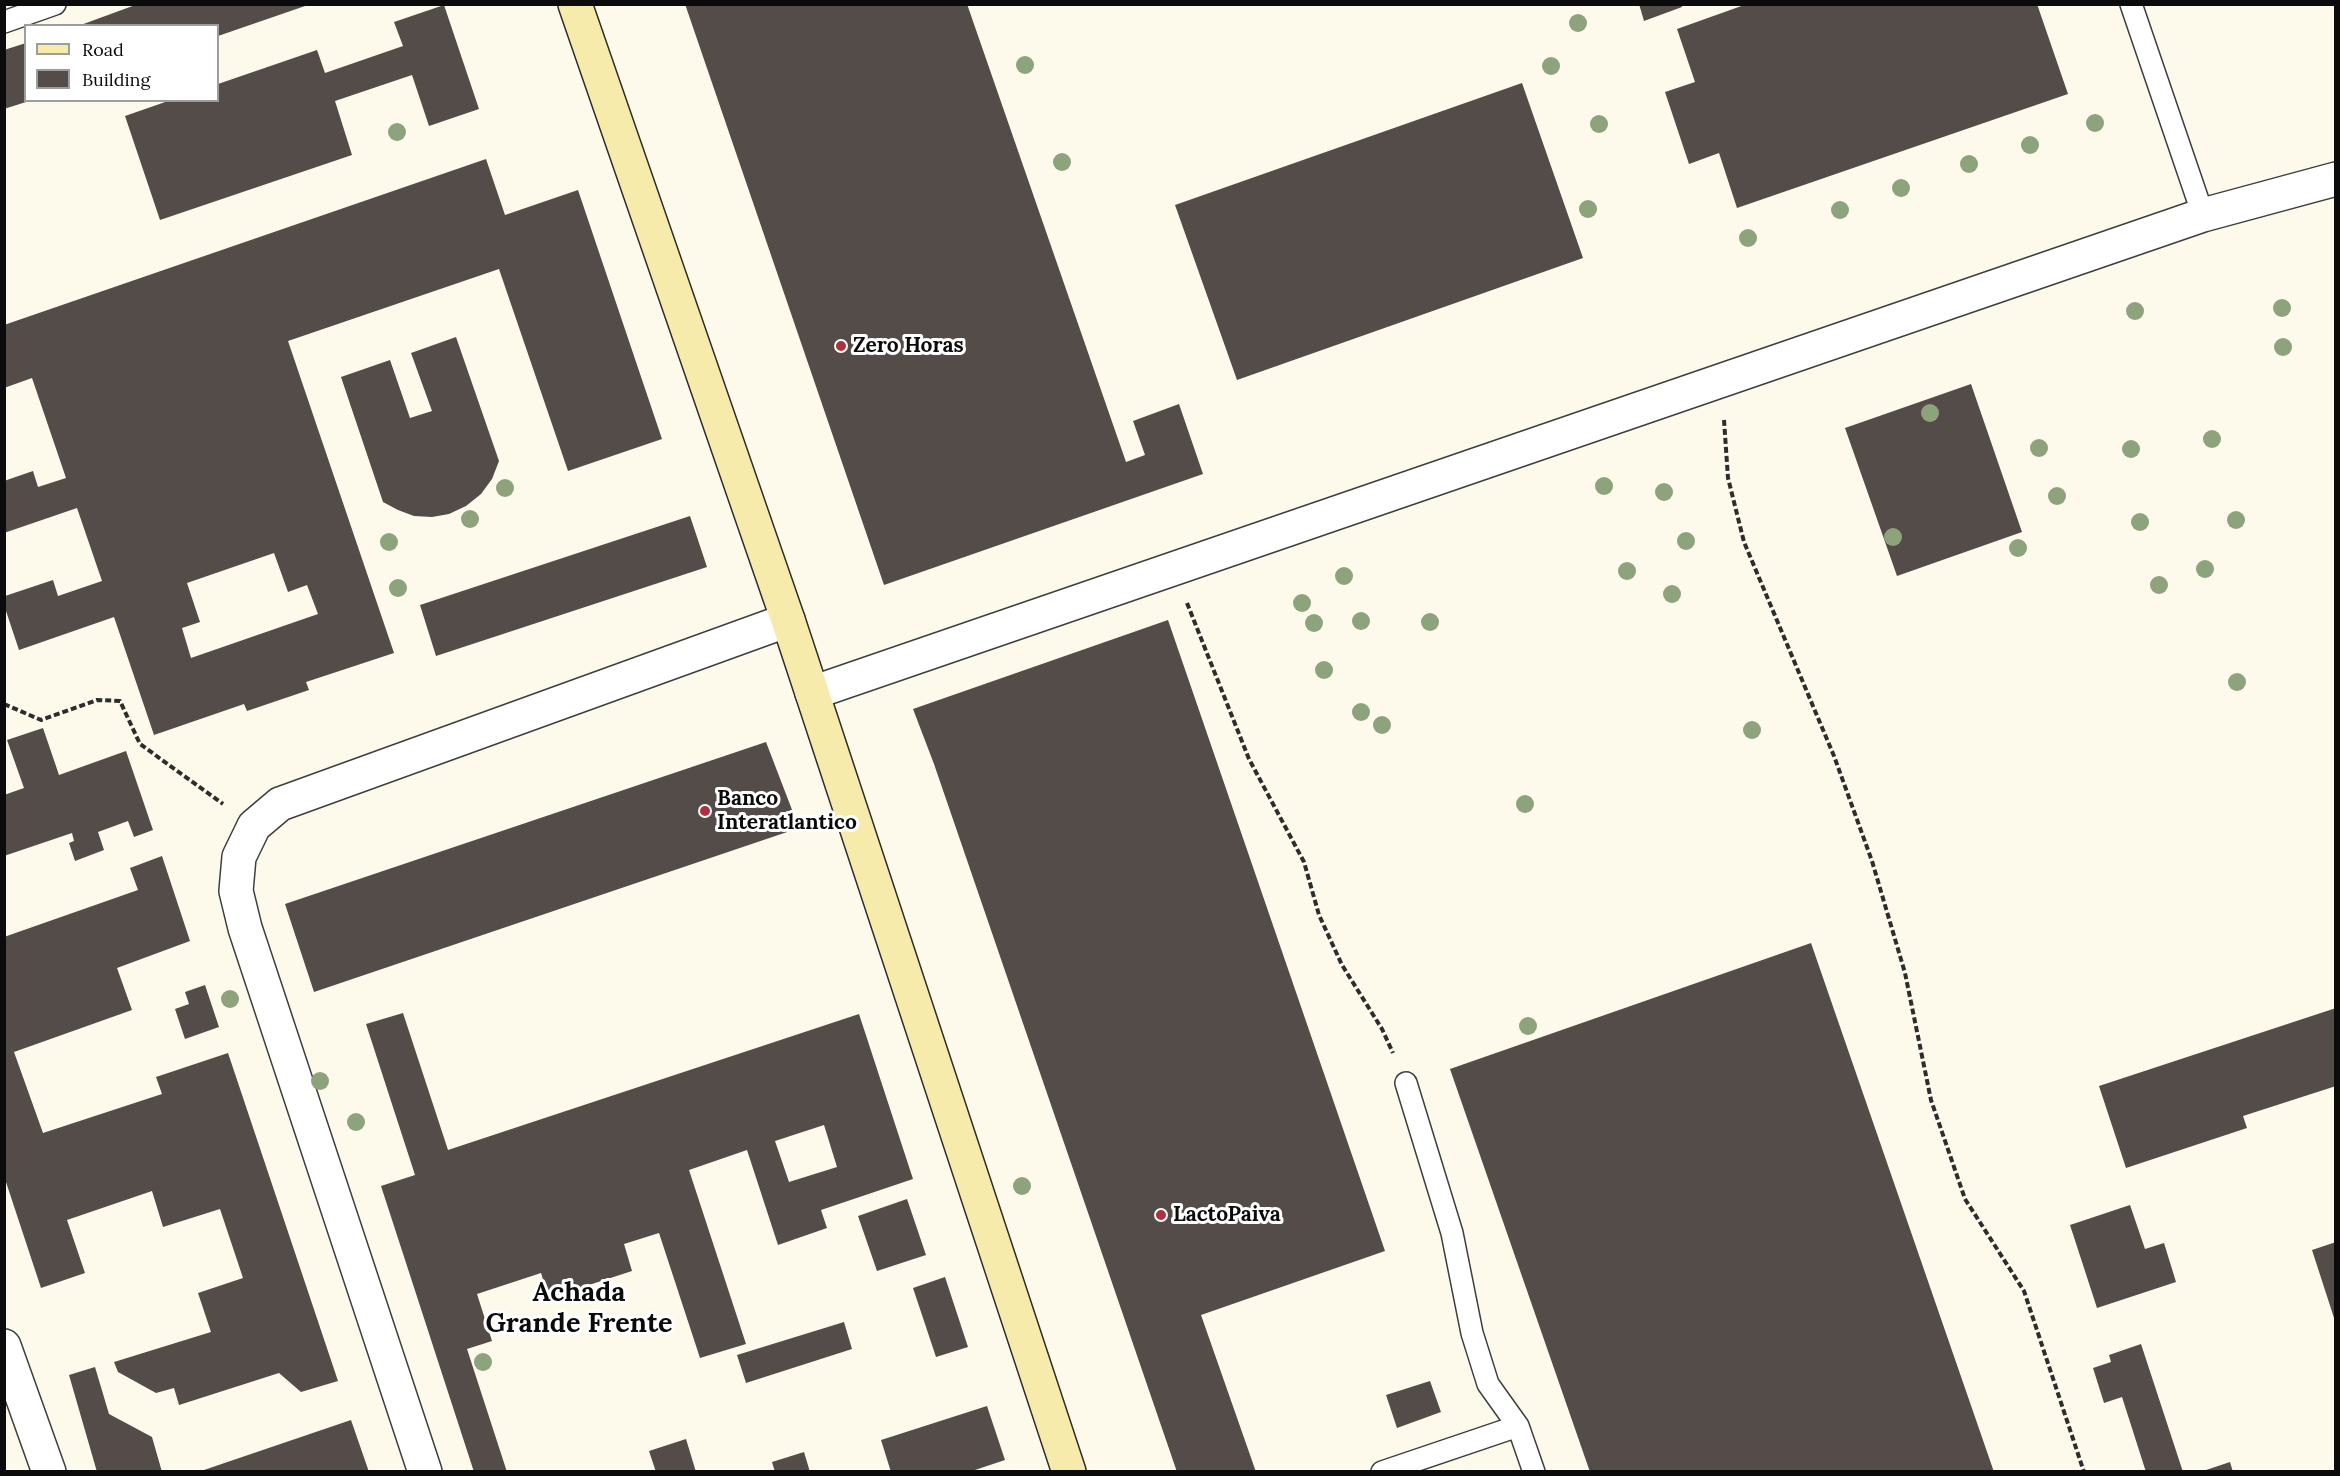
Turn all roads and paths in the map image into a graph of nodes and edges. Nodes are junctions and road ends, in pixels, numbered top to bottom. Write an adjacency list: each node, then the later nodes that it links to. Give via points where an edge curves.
1 (56, 4): 4 (lane)
2 (575, 4): 9 (main road)
3 (2131, 4): 6 (lane)
4 (4, 22)
5 (2336, 179): 6 (street)
6 (2203, 215): 7 (street)
7 (1726, 379): 8 (street); 21 (path, via 1723,430 1728,478 1744,542 1834,756 1872,861 1905,973 1931,1100 1965,1199 2024,1291)
8 (1173, 569): 10 (street); 13 (path, via 1249,759 1304,862 1319,915 1342,965 1382,1029)
9 (788, 620): 10 (main road); 12 (street, via 280,804)
10 (812, 693): 18 (main road)
11 (4, 704): 12 (path, via 41,720 98,700 120,701 140,744)
12 (254, 826): 17 (street, via 239,857 236,891 245,928)
13 (1406, 1083): 15 (lane, via 1452,1233 1472,1333 1488,1384)
14 (4, 1346): 16 (street)
15 (1518, 1426): 19 (lane); 20 (lane)
16 (49, 1472)
17 (425, 1472)
18 (1069, 1472)
19 (1382, 1472)
20 (1534, 1472)
21 (2084, 1472)

